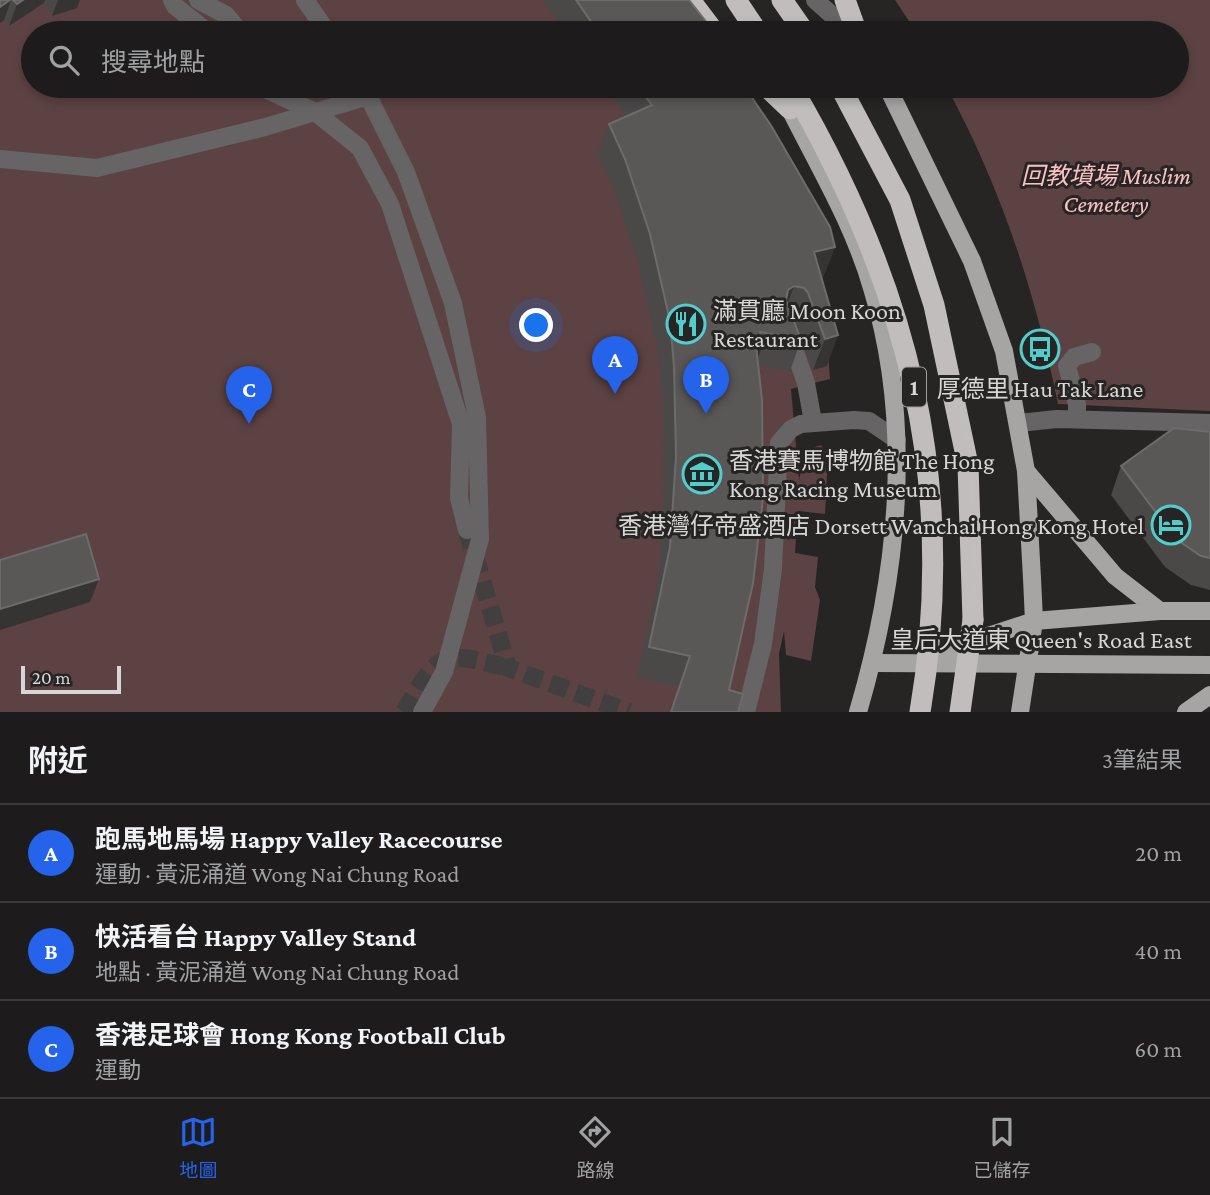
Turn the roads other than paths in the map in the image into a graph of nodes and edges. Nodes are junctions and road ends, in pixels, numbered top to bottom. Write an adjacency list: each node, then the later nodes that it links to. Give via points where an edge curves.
1 (172, 0): 10 (street)
2 (198, 0): 11 (street)
3 (305, 0): 12 (street)
4 (690, 0): 13 (highway)
5 (729, 0): 14 (street)
6 (736, 0): 15 (highway)
7 (782, 0): 16 (highway)
8 (816, 0): 17 (street)
9 (845, 0): 18 (highway)
10 (194, 21)
11 (231, 21)
12 (320, 21)
13 (706, 21)
14 (743, 21)
15 (750, 21)
16 (797, 21)
17 (840, 21)
18 (851, 21)
19 (285, 98): 28 (street)
20 (349, 98): 28 (street)
21 (369, 98): 47 (street, via 406,172 453,303 477,417 480,539 444,672)
22 (779, 98): 27 (highway)
23 (785, 98): 27 (street)
24 (798, 98): 50 (highway, 1, bridge, via 868,234 905,346 917,401 931,531 929,635)
25 (846, 98): 51 (highway, 1, bridge, via 900,200 934,304 968,465 973,620)
26 (893, 98): 34 (main road, via 972,261 1004,351)
27 (790, 109): 36 (main road, via 872,285 890,353)
28 (315, 112): 29 (street, via 97,168); 38 (street, via 360,148 390,204 461,424 459,498)
29 (0, 159)
30 (786, 328): 33 (street, via 806,383)
31 (1092, 352): 32 (street, via 1074,357 1067,366)
32 (1077, 419): 34 (street); 35 (street)
33 (813, 422): 36 (street, via 869,421); 48 (street, via 791,429 779,443 773,569 763,644)
34 (1019, 423): 37 (main road)
35 (1210, 423)
36 (897, 440): 42 (main road, via 895,529)
37 (1026, 471): 39 (main road, via 1115,576); 41 (main road)
38 (467, 530)
39 (1160, 611): 40 (main road, 皇后大道東 Queen's Road East); 41 (main road, 皇后大道東 Queen's Road East)
40 (1210, 611)
41 (1034, 621): 43 (main road, 皇后大道東 Queen's Road East); 44 (main road)
42 (872, 663): 43 (main road, 皇后大道東 Queen's Road East); 49 (main road)
43 (925, 663): 44 (main road, 皇后大道東 Queen's Road East); 50 (main road)
44 (1026, 664): 45 (main road, 皇后大道東 Queen's Road East); 52 (main road)
45 (1210, 664)
46 (1210, 695): 53 (main road)
47 (422, 712)
48 (746, 712)
49 (858, 712)
50 (918, 712)
51 (960, 712)
52 (1020, 712)
53 (1186, 712)

